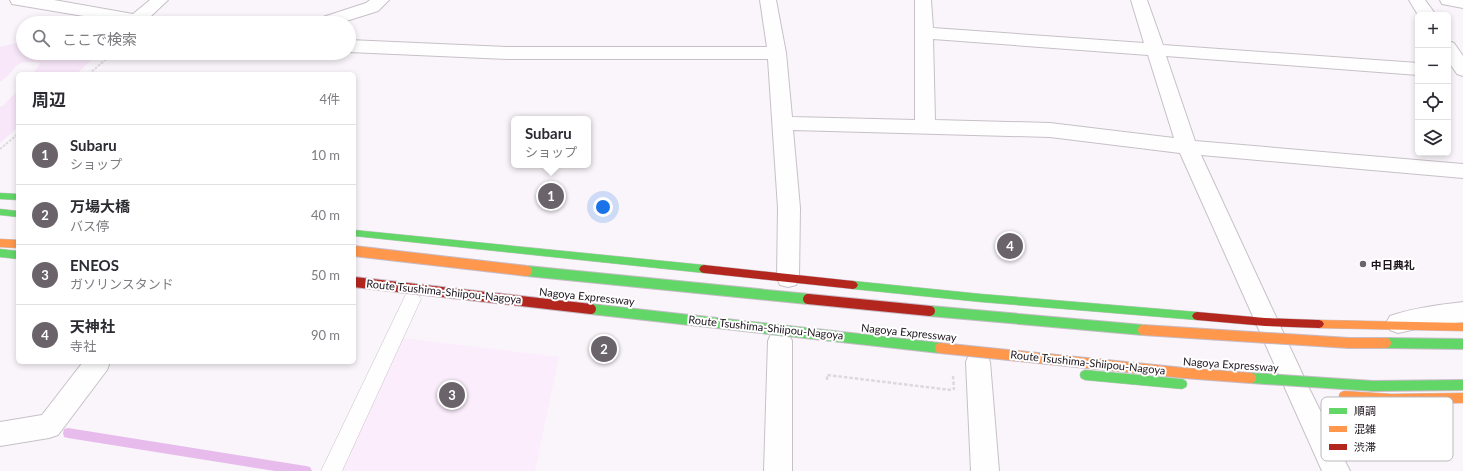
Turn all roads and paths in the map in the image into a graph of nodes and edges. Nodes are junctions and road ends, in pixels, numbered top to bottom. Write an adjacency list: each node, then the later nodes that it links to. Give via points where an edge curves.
1 (18, 0): 11 (street)
2 (160, 0): 12 (street)
3 (381, 0): 13 (street, via 372,7)
4 (768, 0): 18 (street)
5 (923, 0): 14 (street)
6 (1139, 0): 17 (street)
7 (1417, 0): 10 (street)
8 (1448, 0): 9 (street)
9 (1463, 3)
10 (1425, 12)
11 (115, 16)
12 (149, 16)
13 (344, 16)
14 (924, 33): 17 (street); 25 (street)
15 (356, 46): 18 (street, via 508,53)
16 (1449, 48): 22 (street)
17 (1155, 49): 20 (street); 27 (street)
18 (777, 53): 24 (street)
19 (105, 60): 23 (path)
20 (1415, 69)
21 (1451, 71): 22 (street)
22 (1463, 71)
23 (90, 72)
24 (782, 123): 25 (street); 40 (street, via 789,208)
25 (925, 127): 27 (street, via 1050,130)
26 (16, 136): 28 (path)
27 (1186, 147): 29 (street); 44 (street)
28 (0, 149)
29 (1463, 171)
30 (0, 196): 31 (main road)
31 (16, 198)
32 (0, 212): 33 (main road)
33 (16, 214)
34 (356, 233): 40 (main road)
35 (0, 242): 36 (main road)
36 (16, 244)
37 (356, 251): 48 (main road, Nagoya Expressway, bridge, via 598,278 1171,332 1349,343)
38 (0, 253): 39 (main road)
39 (16, 255)
40 (788, 278): 44 (main road, via 981,298)
41 (356, 282): 56 (main road, Nagoya Expressway, bridge, via 976,352 1184,373 1373,386)
42 (412, 299): 62 (lane)
43 (1463, 312): 45 (street)
44 (1266, 322): 45 (main road); 60 (street)
45 (1383, 326): 46 (main road)
46 (1463, 327)
47 (780, 341): 63 (street)
48 (1463, 344)
49 (978, 362): 64 (street)
50 (96, 364): 59 (street, via 49,426)
51 (1078, 374): 53 (main road, Route Tsushima-Shiipou-Nagoya)
52 (827, 380): 54 (path, via 828,375)
53 (1194, 385)
54 (954, 390)
55 (1336, 395): 57 (main road)
56 (1461, 396): 58 (main road)
57 (1364, 397)
58 (1438, 397)
59 (0, 434)
60 (1321, 440)
61 (1331, 461): 65 (street)
62 (331, 471)
63 (778, 471)
64 (984, 471)
65 (1336, 471)

